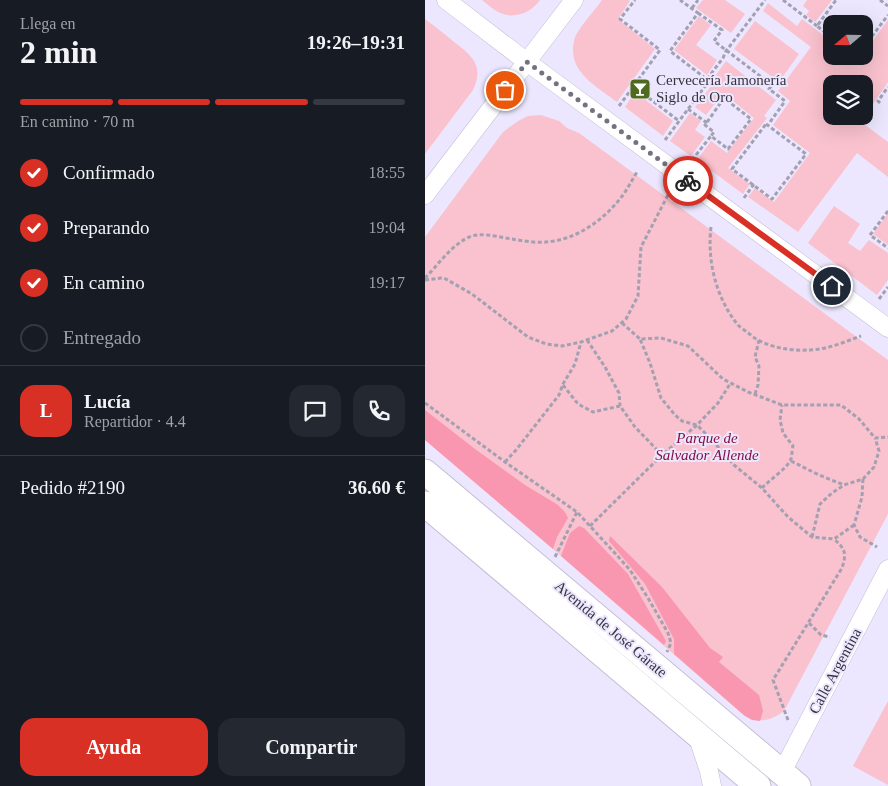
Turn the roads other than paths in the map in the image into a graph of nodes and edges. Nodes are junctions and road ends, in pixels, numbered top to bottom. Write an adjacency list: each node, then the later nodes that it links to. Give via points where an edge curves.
1 (446, 0): 3 (street)
2 (573, 0): 3 (street)
3 (527, 62): 4 (street); 5 (street)
4 (425, 195)
5 (888, 328)
6 (425, 472): 10 (main road, Avenida de José Gárate)
7 (425, 504): 9 (main road, Avenida de José Gárate)
8 (888, 569): 10 (street, Calle Argentina)
9 (697, 734): 11 (street); 12 (main road, Avenida de José Gárate)
10 (790, 779)
11 (712, 786)
12 (758, 786)

